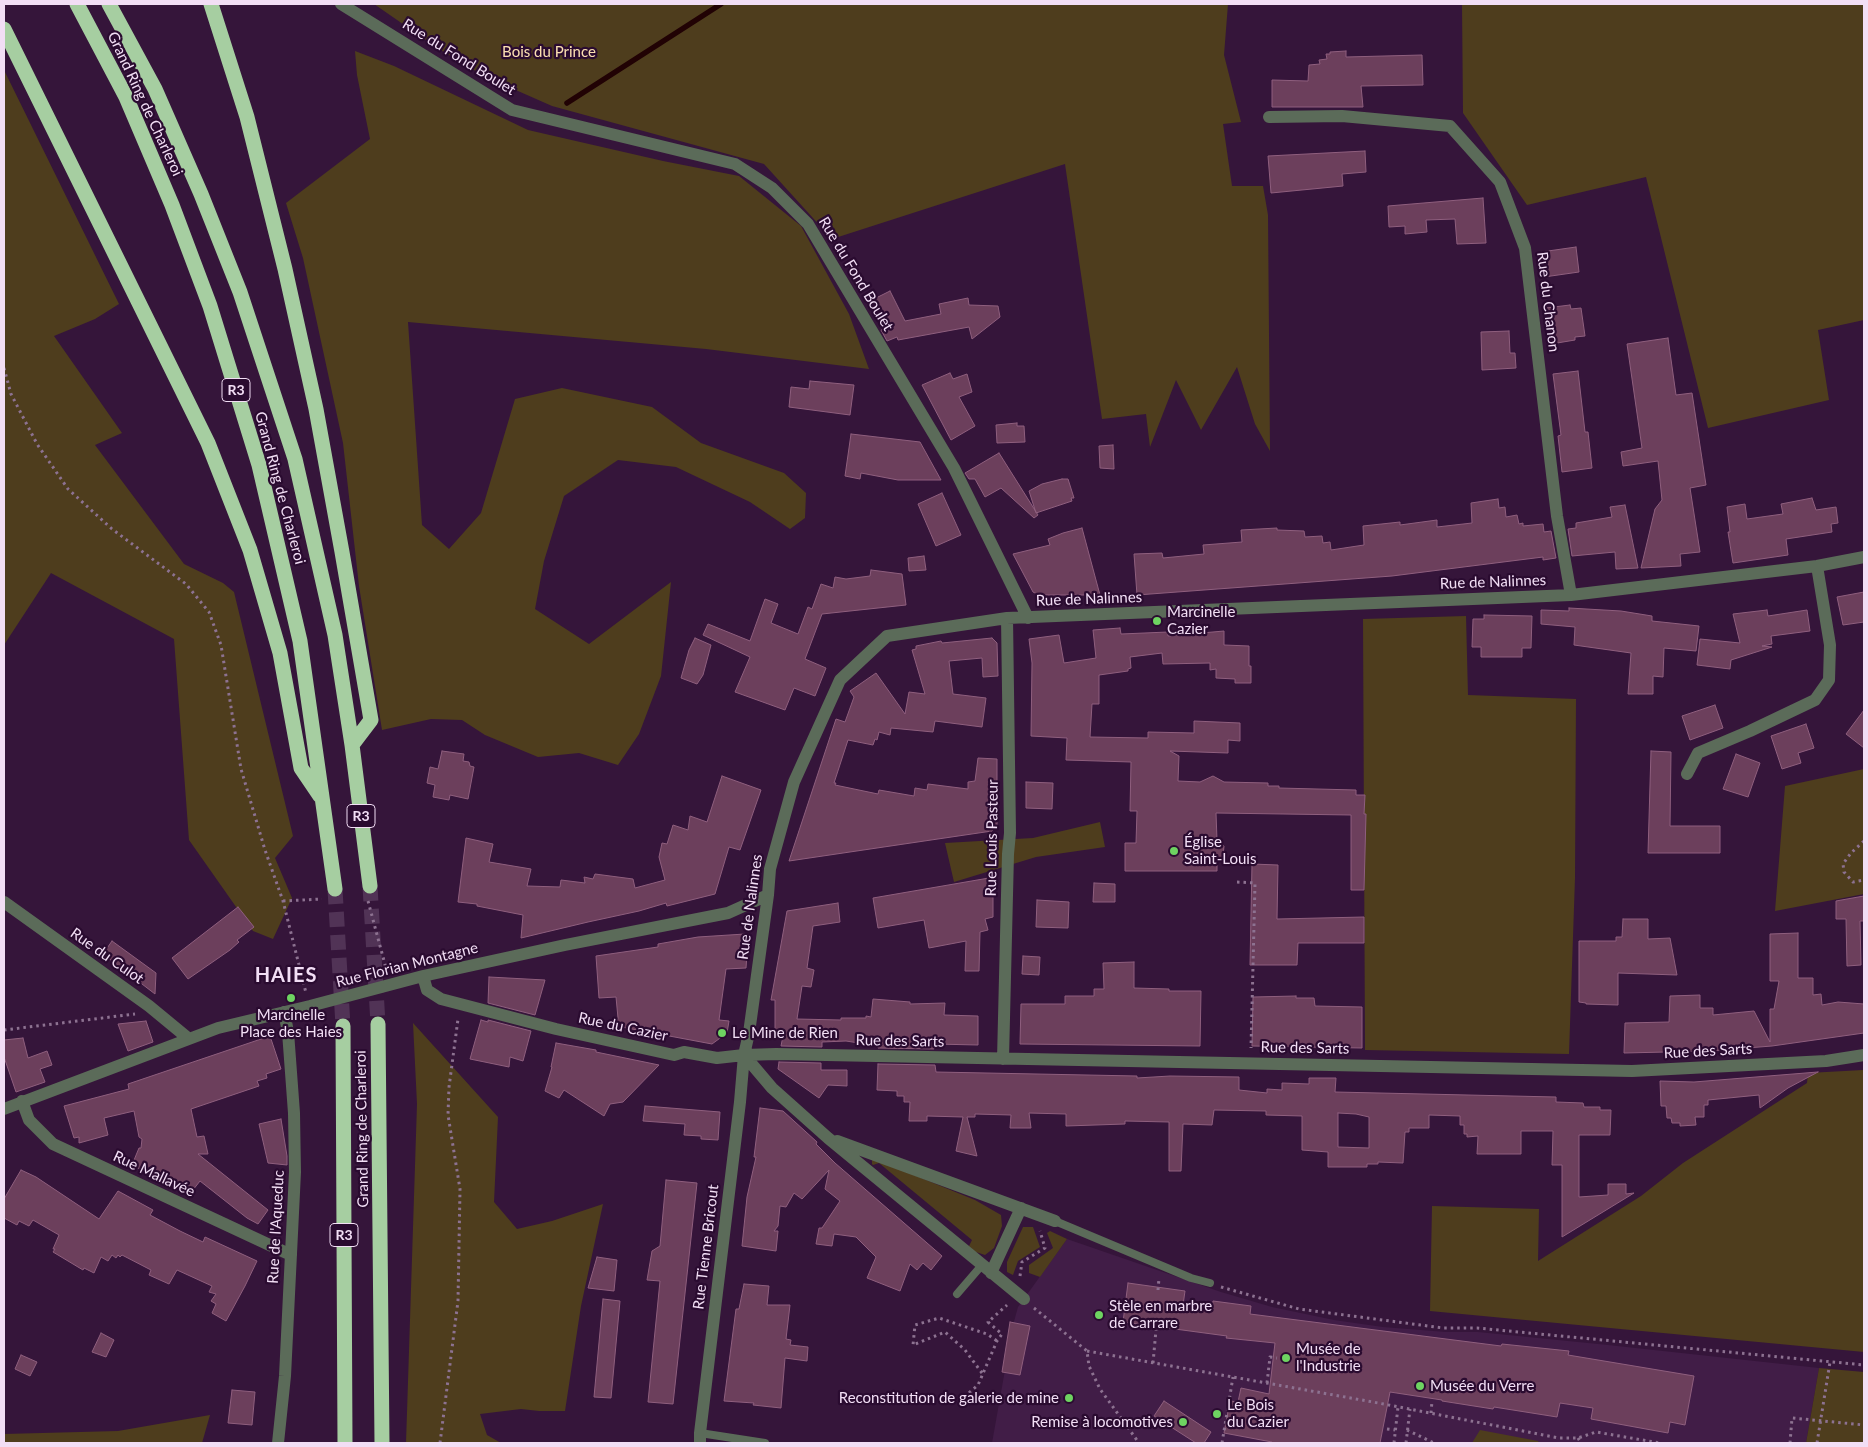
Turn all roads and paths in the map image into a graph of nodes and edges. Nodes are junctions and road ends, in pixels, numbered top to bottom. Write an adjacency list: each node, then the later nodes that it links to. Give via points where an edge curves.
1 (77, 4): 15 (highway, Grand Ring de Charleroi / R3, via 126,97 210,306 259,466 300,641)
2 (109, 4): 13 (highway, Grand Ring de Charleroi / R3, via 155,90 201,194 240,292 292,450 335,635)
3 (211, 4): 13 (highway, via 247,117 318,418 371,720)
4 (341, 4): 12 (street, Rue du Fond Boulet, via 512,110 734,164 772,188 808,224 954,468)
5 (4, 29): 15 (highway, via 208,443 250,550 280,653 301,768)
6 (1269, 117): 10 (street, Rue du Chanon, via 1342,116 1450,126 1500,182 1525,248 1557,516)
7 (4, 368): 22 (path, via 11,394 36,444 68,489 112,529 186,584 209,612 221,645 241,769)
8 (1864, 557): 9 (street, Rue de Nalinnes)
9 (1817, 566): 10 (street, Rue de Nalinnes); 14 (street, via 1830,645 1829,680 1815,700 1698,753)
10 (1571, 595): 12 (street, Rue de Nalinnes)
11 (1007, 618): 12 (street, Rue de Nalinnes); 21 (street, Rue de Nalinnes, via 888,636 840,680 794,782 770,869); 36 (street, Rue Louis Pasteur, via 1010,833)
12 (1028, 618)
13 (352, 745): 19 (highway, Grand Ring de Charleroi / R3)
14 (1687, 774)
15 (322, 799): 20 (highway, Grand Ring de Charleroi / R3)
16 (1864, 841): 17 (path, via 1843,864 1844,872 1853,882)
17 (1864, 880)
18 (1236, 882): 37 (path, via 1255,882)
19 (368, 891): 25 (path)
20 (332, 894): 22 (path)
21 (768, 895): 24 (street, Rue Florian Montagne, via 728,912); 34 (street, Rue de Nalinnes)
22 (283, 901): 28 (path)
23 (4, 902): 27 (street, Rue du Culot)
24 (423, 976): 25 (street, Rue Florian Montagne); 26 (street, Rue du Cazier, via 429,993)
25 (391, 984): 28 (street, Rue Florian Montagne)
26 (459, 1004): 34 (street, Rue du Cazier, via 674,1055 684,1052 717,1058); 73 (path, via 448,1115 460,1189 458,1301)
27 (149, 1006): 32 (path, via 140,1013); 33 (street, Rue du Culot)
28 (310, 1006): 29 (street, Rue Florian Montagne)
29 (284, 1012): 33 (street, Rue Florian Montagne, via 218,1028); 43 (street, Rue de l'Aqueduc, via 294,1113)
30 (378, 1024): 72 (highway, Grand Ring de Charleroi / R3)
31 (343, 1026): 71 (highway, Grand Ring de Charleroi / R3)
32 (4, 1030)
33 (189, 1039): 38 (street, Rue Florian Montagne)
34 (744, 1055): 36 (street, Rue des Sarts); 40 (street, via 772,1088); 68 (street, Rue Tienne Bricout)
35 (1864, 1055): 37 (street, Rue des Sarts, via 1826,1061 1632,1071)
36 (1003, 1059): 37 (street, Rue des Sarts)
37 (1251, 1063)
38 (22, 1101): 39 (street, Rue Florian Montagne); 43 (street, Rue Mallavée, via 29,1120 53,1144)
39 (4, 1109)
40 (828, 1138): 41 (street); 44 (street)
41 (1021, 1208): 42 (street); 44 (street)
42 (1055, 1221): 45 (lane); 47 (path, via 1040,1229 1045,1248 1022,1262)
43 (291, 1255): 70 (street, Rue de l'Aqueduc)
44 (987, 1269): 46 (lane); 47 (street)
45 (1210, 1283): 52 (path, via 1299,1309 1443,1328 1477,1328)
46 (957, 1294)
47 (1021, 1297): 49 (path, via 988,1322 1002,1334); 50 (path)
48 (1156, 1330): 53 (path)
49 (997, 1341): 55 (path); 55 (path, via 987,1334 939,1318 915,1325 912,1345 944,1332 965,1350)
50 (1087, 1351): 53 (path); 75 (path, via 1089,1366 1100,1389)
51 (1278, 1358): 57 (path, via 1270,1357)
52 (1830, 1362): 54 (path); 63 (path)
53 (1153, 1363): 56 (path)
54 (1864, 1365)
55 (983, 1374): 58 (path, via 978,1386)
56 (1234, 1377): 57 (path); 76 (path)
57 (1267, 1383): 60 (path)
58 (964, 1397)
59 (1432, 1401): 62 (path)
60 (1398, 1407): 61 (path); 66 (path)
61 (1410, 1409): 62 (path); 67 (path)
62 (1431, 1413): 69 (path, via 1558,1438)
63 (1821, 1421): 64 (path); 82 (path, via 1792,1418); 83 (path)
64 (1864, 1425)
65 (1387, 1428): 66 (path)
66 (1395, 1430): 77 (path)
67 (1407, 1430): 78 (path); 79 (path)
68 (700, 1438): 74 (lane)
69 (1578, 1438): 80 (path); 81 (path, via 1596,1432)
70 (278, 1443)
71 (345, 1443)
72 (382, 1443)
73 (440, 1443)
74 (765, 1443)
75 (1139, 1443)
76 (1222, 1443)
77 (1394, 1443)
78 (1406, 1443)
79 (1434, 1443)
80 (1581, 1443)
81 (1660, 1443)
82 (1790, 1443)
83 (1817, 1443)

